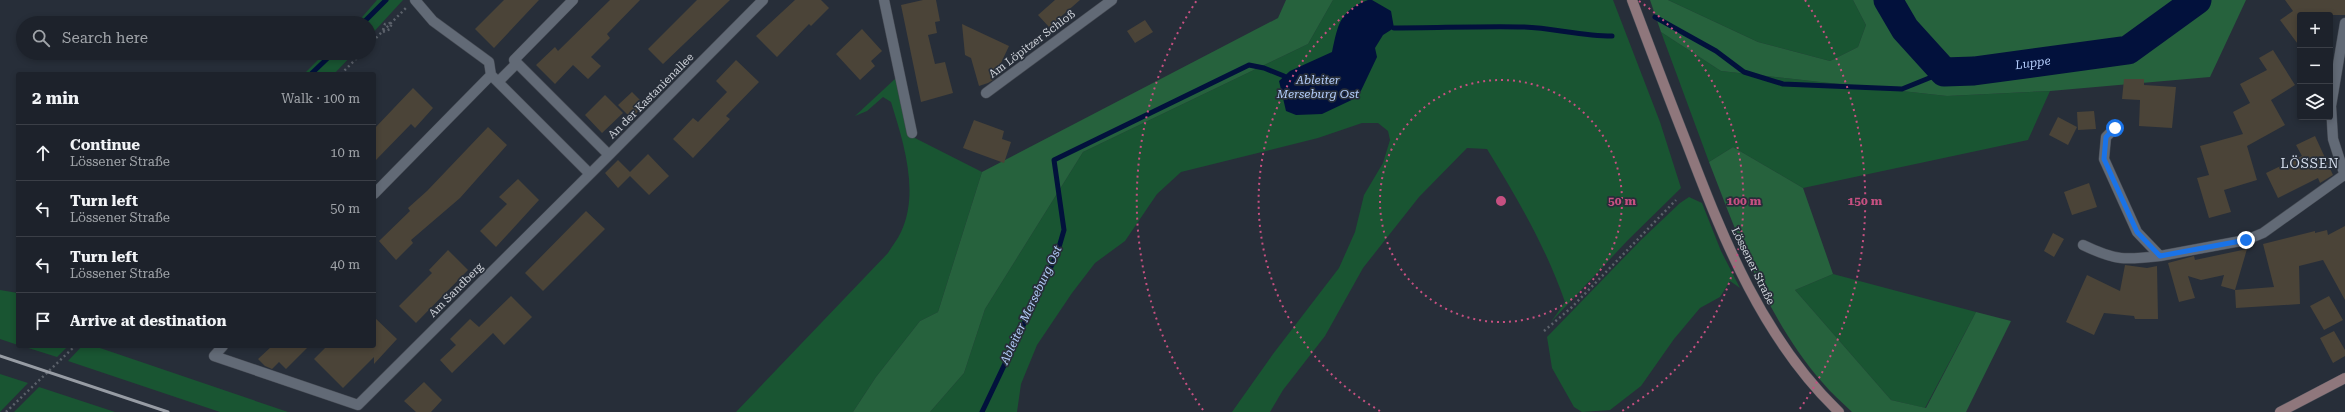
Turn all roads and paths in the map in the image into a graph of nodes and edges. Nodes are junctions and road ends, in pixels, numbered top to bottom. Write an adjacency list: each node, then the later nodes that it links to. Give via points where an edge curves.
1 (573, 0): 10 (street, via 514,60)
2 (763, 0): 16 (street, An der Kastanienallee)
3 (884, 0): 15 (street)
4 (1112, 0): 13 (street, Am Löpitzer Schloß)
5 (1632, 0): 28 (street, Lössener Straße, via 1702,184 1733,256 1776,337 1798,368)
6 (412, 3): 8 (path); 12 (street, via 489,62)
7 (2345, 23): 18 (street, via 2331,106 2333,139)
8 (376, 38)
9 (355, 60): 11 (path)
10 (517, 63): 12 (street); 16 (street, An der Kastanienallee)
11 (343, 72)
12 (495, 78): 17 (street); 19 (street)
13 (986, 93)
14 (2115, 128): 22 (street, via 2106,137 2104,159 2137,232)
15 (912, 133)
16 (609, 156): 17 (street)
17 (590, 174): 25 (street, Am Sandberg, via 358,405 214,356)
18 (2345, 176): 22 (street, via 2263,233 2246,240)
19 (376, 192)
20 (1676, 200): 23 (path, via 1572,307)
21 (2083, 245): 22 (street, via 2106,256)
22 (2160, 256)
23 (1544, 331)
24 (73, 348): 27 (path)
25 (221, 348)
26 (2345, 378): 29 (street)
27 (6, 412)
28 (1839, 412)
29 (2280, 412)

